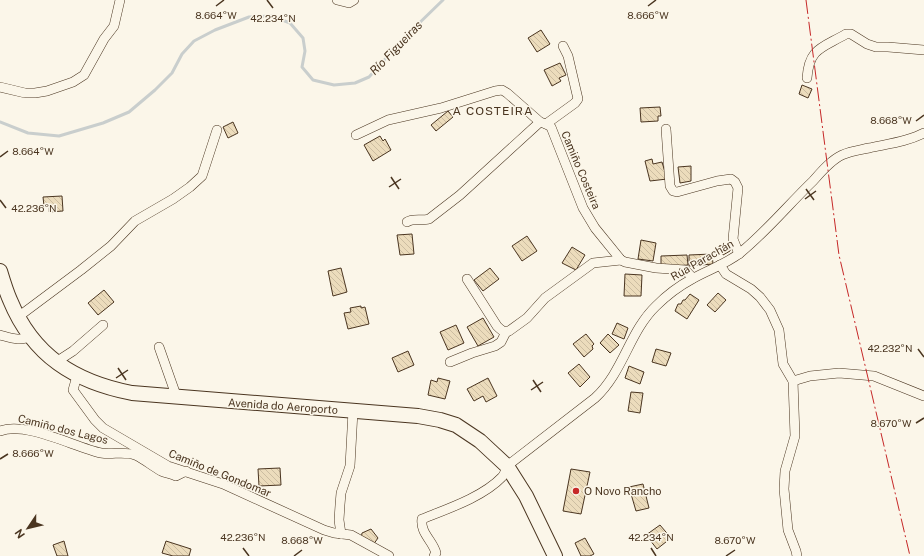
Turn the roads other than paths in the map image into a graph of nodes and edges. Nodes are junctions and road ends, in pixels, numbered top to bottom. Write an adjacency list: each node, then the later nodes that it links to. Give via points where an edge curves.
1 (120, 0): 7 (street, via 114,26 84,75 73,82 35,93)
2 (337, 0): 3 (street, via 349,3)
3 (354, 0)
4 (563, 46): 8 (street, Camiño Costeira, via 568,56 578,99)
5 (924, 50): 6 (street, via 876,47 846,34 814,52 808,64)
6 (807, 78)
7 (0, 87)
8 (543, 123): 12 (street, Camiño Costeira, via 502,90 388,120); 13 (street, Camiño Costeira, via 429,220); 15 (street, Camiño Costeira, via 551,128 583,208 595,228)
9 (666, 129): 14 (street, via 670,186 673,191 717,181 731,179 735,182 738,188 734,238)
10 (217, 130): 20 (street, via 202,176 190,187 136,221 111,246)
11 (924, 133): 14 (street, Rúa Parachán, via 841,156)
12 (356, 135)
13 (407, 222)
14 (739, 254): 16 (street, Rúa Parachán)
15 (621, 260): 18 (street, via 656,268 685,270); 22 (street, via 593,263 545,298 527,318)
16 (720, 265): 18 (street, Rúa Parachán); 29 (street, via 726,274 760,297 770,310 778,330 783,364)
17 (0, 271): 20 (main road, Avenida do Aeroporto)
18 (693, 278): 34 (street, Rúa Parachán, via 677,287 647,315 614,376 602,391)
19 (467, 279): 22 (street, via 497,326)
20 (18, 317): 24 (main road, Avenida do Aeroporto)
21 (103, 325): 26 (street)
22 (506, 332): 27 (street, via 501,342 495,346)
23 (0, 335): 24 (street, via 25,340)
24 (31, 336): 26 (main road, Avenida do Aeroporto)
25 (159, 347): 31 (street)
26 (56, 362): 28 (main road, Avenida do Aeroporto)
27 (450, 362)
28 (77, 376): 31 (main road, Avenida do Aeroporto, via 116,390); 35 (street, Camiño de Gondomar, via 73,390 103,428 168,466)
29 (793, 381): 30 (street, via 810,376 839,373 874,376); 40 (street, via 795,436 785,471 784,489 788,530)
30 (924, 396)
31 (177, 398): 32 (main road, Avenida do Aeroporto)
32 (353, 411): 34 (main road, Avenida do Aeroporto, via 418,416 448,422 489,448); 36 (street, via 350,466 341,493)
33 (0, 431): 35 (street, Camiño dos Lagos, via 19,429 62,439 88,450 134,455 162,472 176,476)
34 (507, 466): 38 (street, via 503,476 484,491 452,508 422,519 421,525 436,553); 39 (main road, Avenida do Aeroporto, via 526,496)
35 (186, 471): 36 (street, Camiño de Gondomar, via 223,484 324,530)
36 (341, 534): 37 (street, Camiño de Gondomar, via 355,537)
37 (389, 556)
38 (434, 556)
39 (556, 556)
40 (797, 556)

